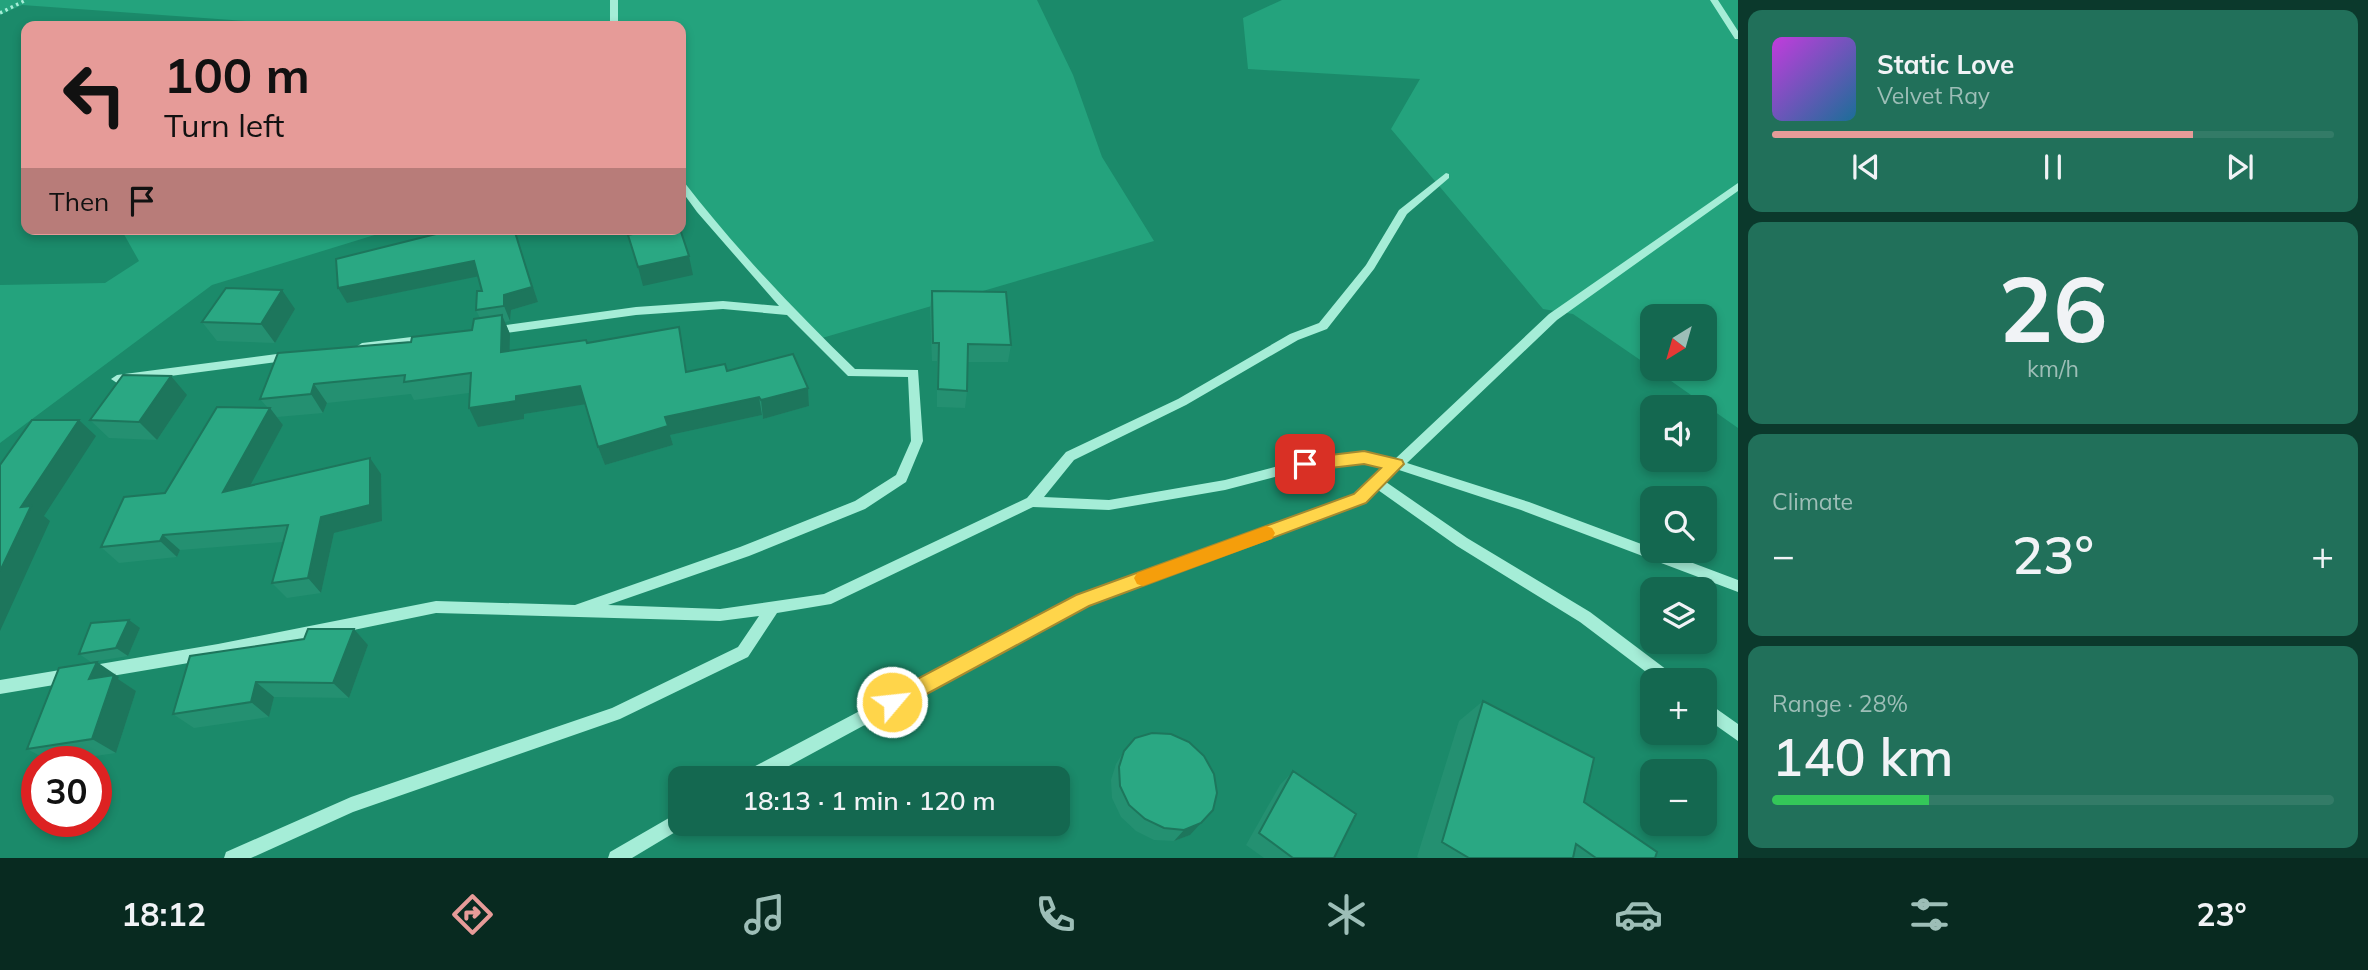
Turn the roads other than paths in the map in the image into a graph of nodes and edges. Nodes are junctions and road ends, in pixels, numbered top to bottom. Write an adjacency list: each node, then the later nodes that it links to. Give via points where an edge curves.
1 (614, 0): 3 (street)
2 (1714, 0): 4 (street)
3 (614, 21)
4 (1738, 37)
5 (1446, 176): 16 (street, via 1404,212 1370,267 1323,326 1294,337 1182,402 1070,457)
6 (1738, 186): 14 (street, via 1553,317)
7 (686, 191): 8 (street)
8 (786, 311): 9 (street, via 723,305 648,310); 19 (street, via 852,373 914,373 917,441 901,478 860,505 757,547)
9 (478, 333)
10 (437, 338): 11 (street)
11 (343, 349)
12 (304, 355): 13 (street)
13 (117, 379)
14 (1396, 464): 15 (street); 16 (street, via 1364,458 1305,464 1225,485 1109,505); 17 (street)
15 (1376, 482): 20 (street, via 1462,542 1585,617); 24 (street, via 1360,499 1083,600)
16 (1032, 502): 18 (street, via 826,600)
17 (1738, 586)
18 (773, 607): 19 (street, via 720,615); 26 (street, via 743,652 615,714 351,805)
19 (573, 611): 21 (street, via 436,607 218,651)
20 (1653, 668)
21 (0, 687)
22 (1717, 717): 23 (street)
23 (1738, 733)
24 (772, 766)
25 (668, 827): 27 (street)
26 (232, 858)
27 (616, 858)

